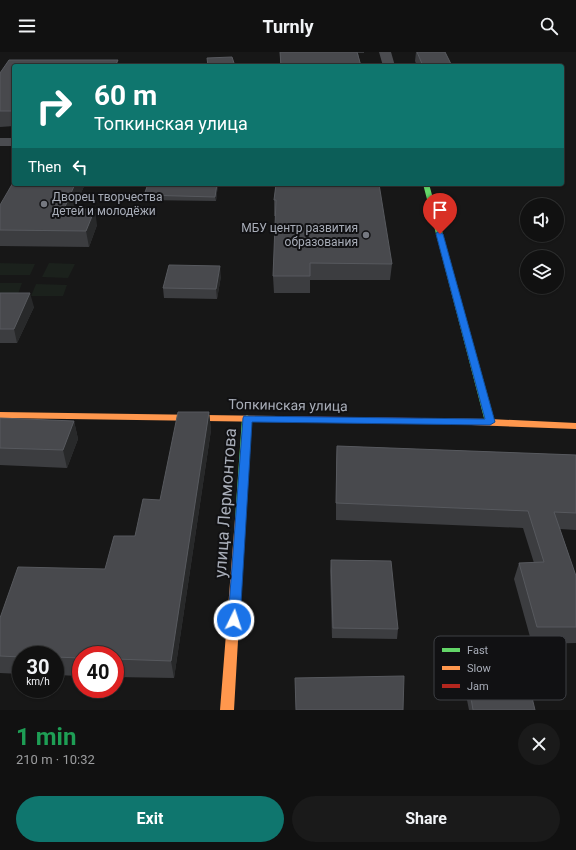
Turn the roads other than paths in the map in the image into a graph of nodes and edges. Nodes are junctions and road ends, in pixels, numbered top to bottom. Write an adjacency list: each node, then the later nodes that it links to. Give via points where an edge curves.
1 (385, 52): 2 (street)
2 (388, 64)
3 (0, 142): 4 (street)
4 (12, 142)
5 (427, 186): 8 (street)
6 (0, 415): 7 (street, Топкинская улица)
7 (247, 418): 8 (street, Топкинская улица); 10 (street, улица Лермонтова)
8 (490, 422): 9 (street, Топкинская улица)
9 (576, 426)
10 (227, 710)

